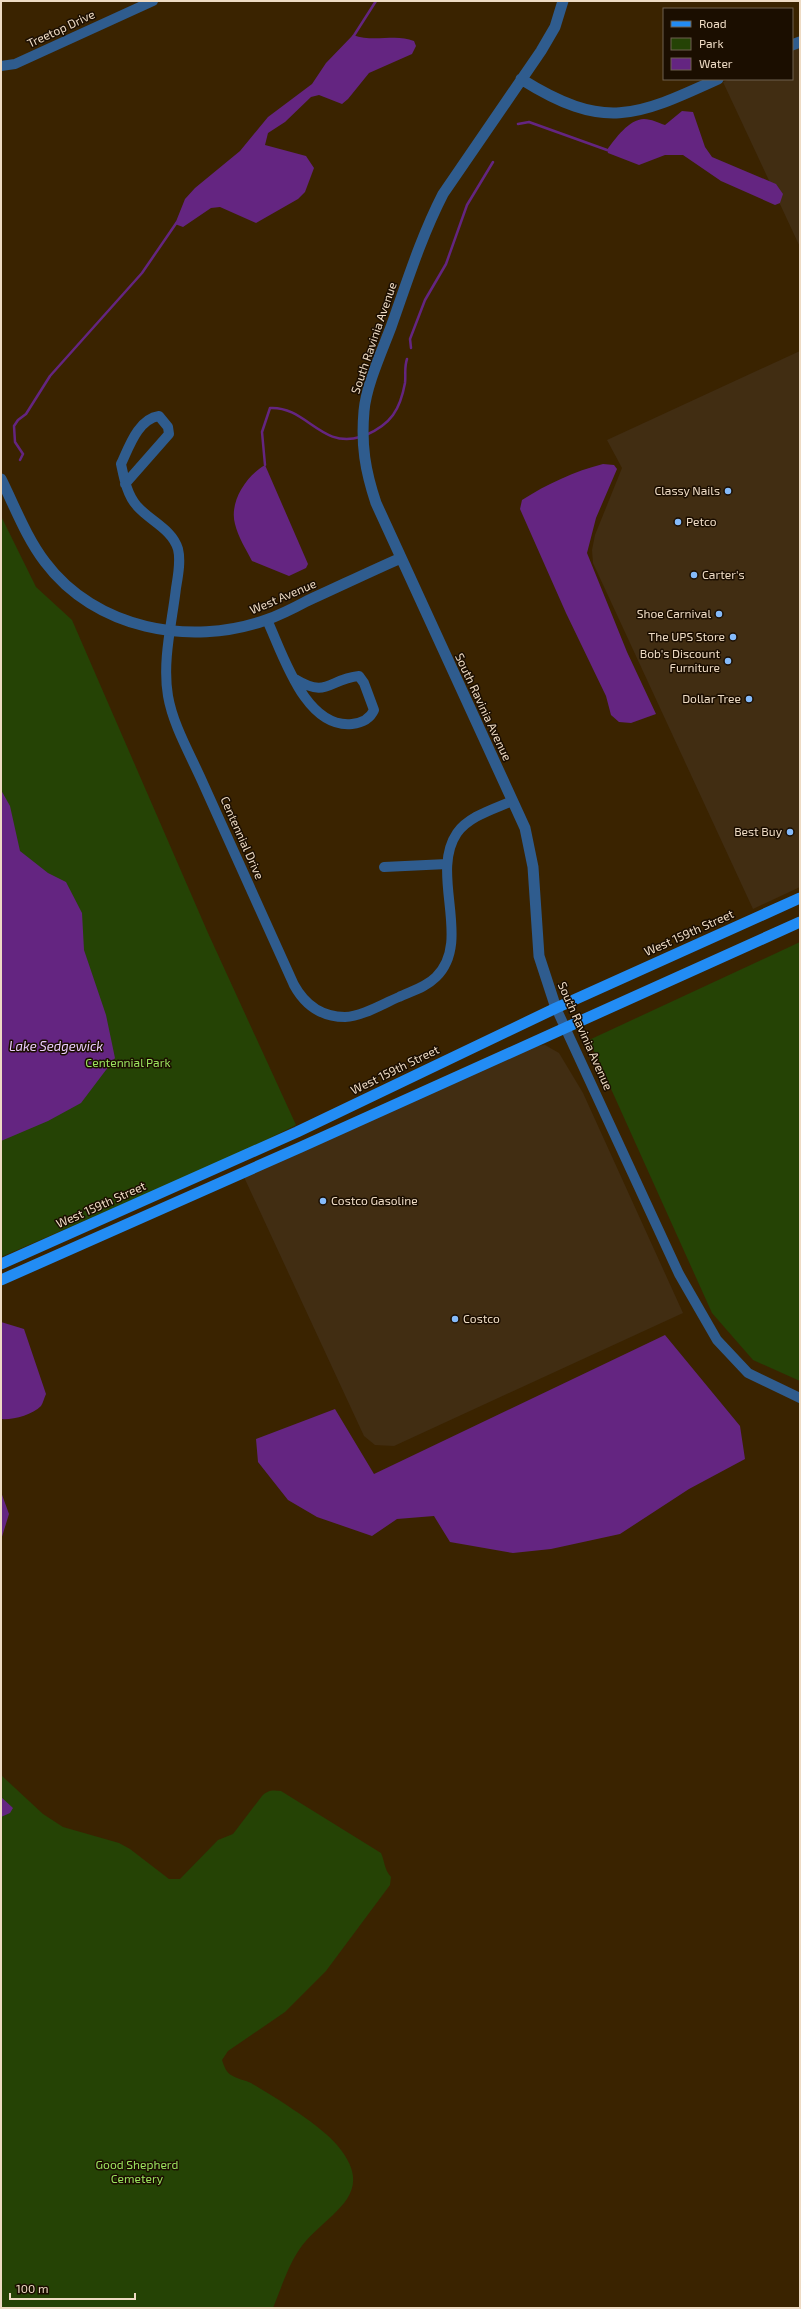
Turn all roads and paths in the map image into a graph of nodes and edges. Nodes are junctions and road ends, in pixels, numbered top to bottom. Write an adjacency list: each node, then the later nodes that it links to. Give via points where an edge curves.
1 (152, 1): 3 (street, Treetop Drive, via 15,64)
2 (563, 1): 4 (street, South Ravinia Avenue, via 555,27)
3 (1, 66)
4 (521, 79): 5 (street, via 568,104 598,112 615,113 656,107); 8 (street, South Ravinia Avenue, via 443,194 431,218 378,362 364,409 362,446 366,472 376,503)
5 (716, 80)
6 (1, 479): 10 (street, West Avenue, via 32,541 46,562 69,587 113,615 153,629)
7 (125, 484): 7 (street, Centennial Drive, via 168,434 168,427 159,416 152,417 140,428 120,464); 10 (street, Centennial Drive, via 136,506 166,530 174,539 178,550 179,565)
8 (400, 558): 9 (street, West Avenue); 12 (street, South Ravinia Avenue)
9 (267, 620): 10 (street, West Avenue, via 241,628 214,632); 11 (street)
10 (171, 632): 13 (street, Centennial Drive, via 166,676 168,697 175,718 301,997 320,1012 333,1017 350,1016 425,985 437,976 445,964 450,949)
11 (295, 679): 11 (street, via 312,707 334,723 354,724 368,719 374,710 359,676 319,689)
12 (512, 801): 13 (street, via 466,823 457,833); 17 (street, South Ravinia Avenue, via 525,828 533,867 539,956)
13 (447, 864): 14 (street)
14 (384, 867)
15 (800, 898): 17 (main road, West 159th Street)
16 (800, 922): 18 (main road)
17 (556, 1008): 18 (street, South Ravinia Avenue); 19 (main road, West 159th Street, via 297,1132)
18 (566, 1028): 20 (main road); 21 (street, South Ravinia Avenue, via 679,1274 717,1340 748,1373)
19 (1, 1264)
20 (1, 1280)
21 (800, 1398)

